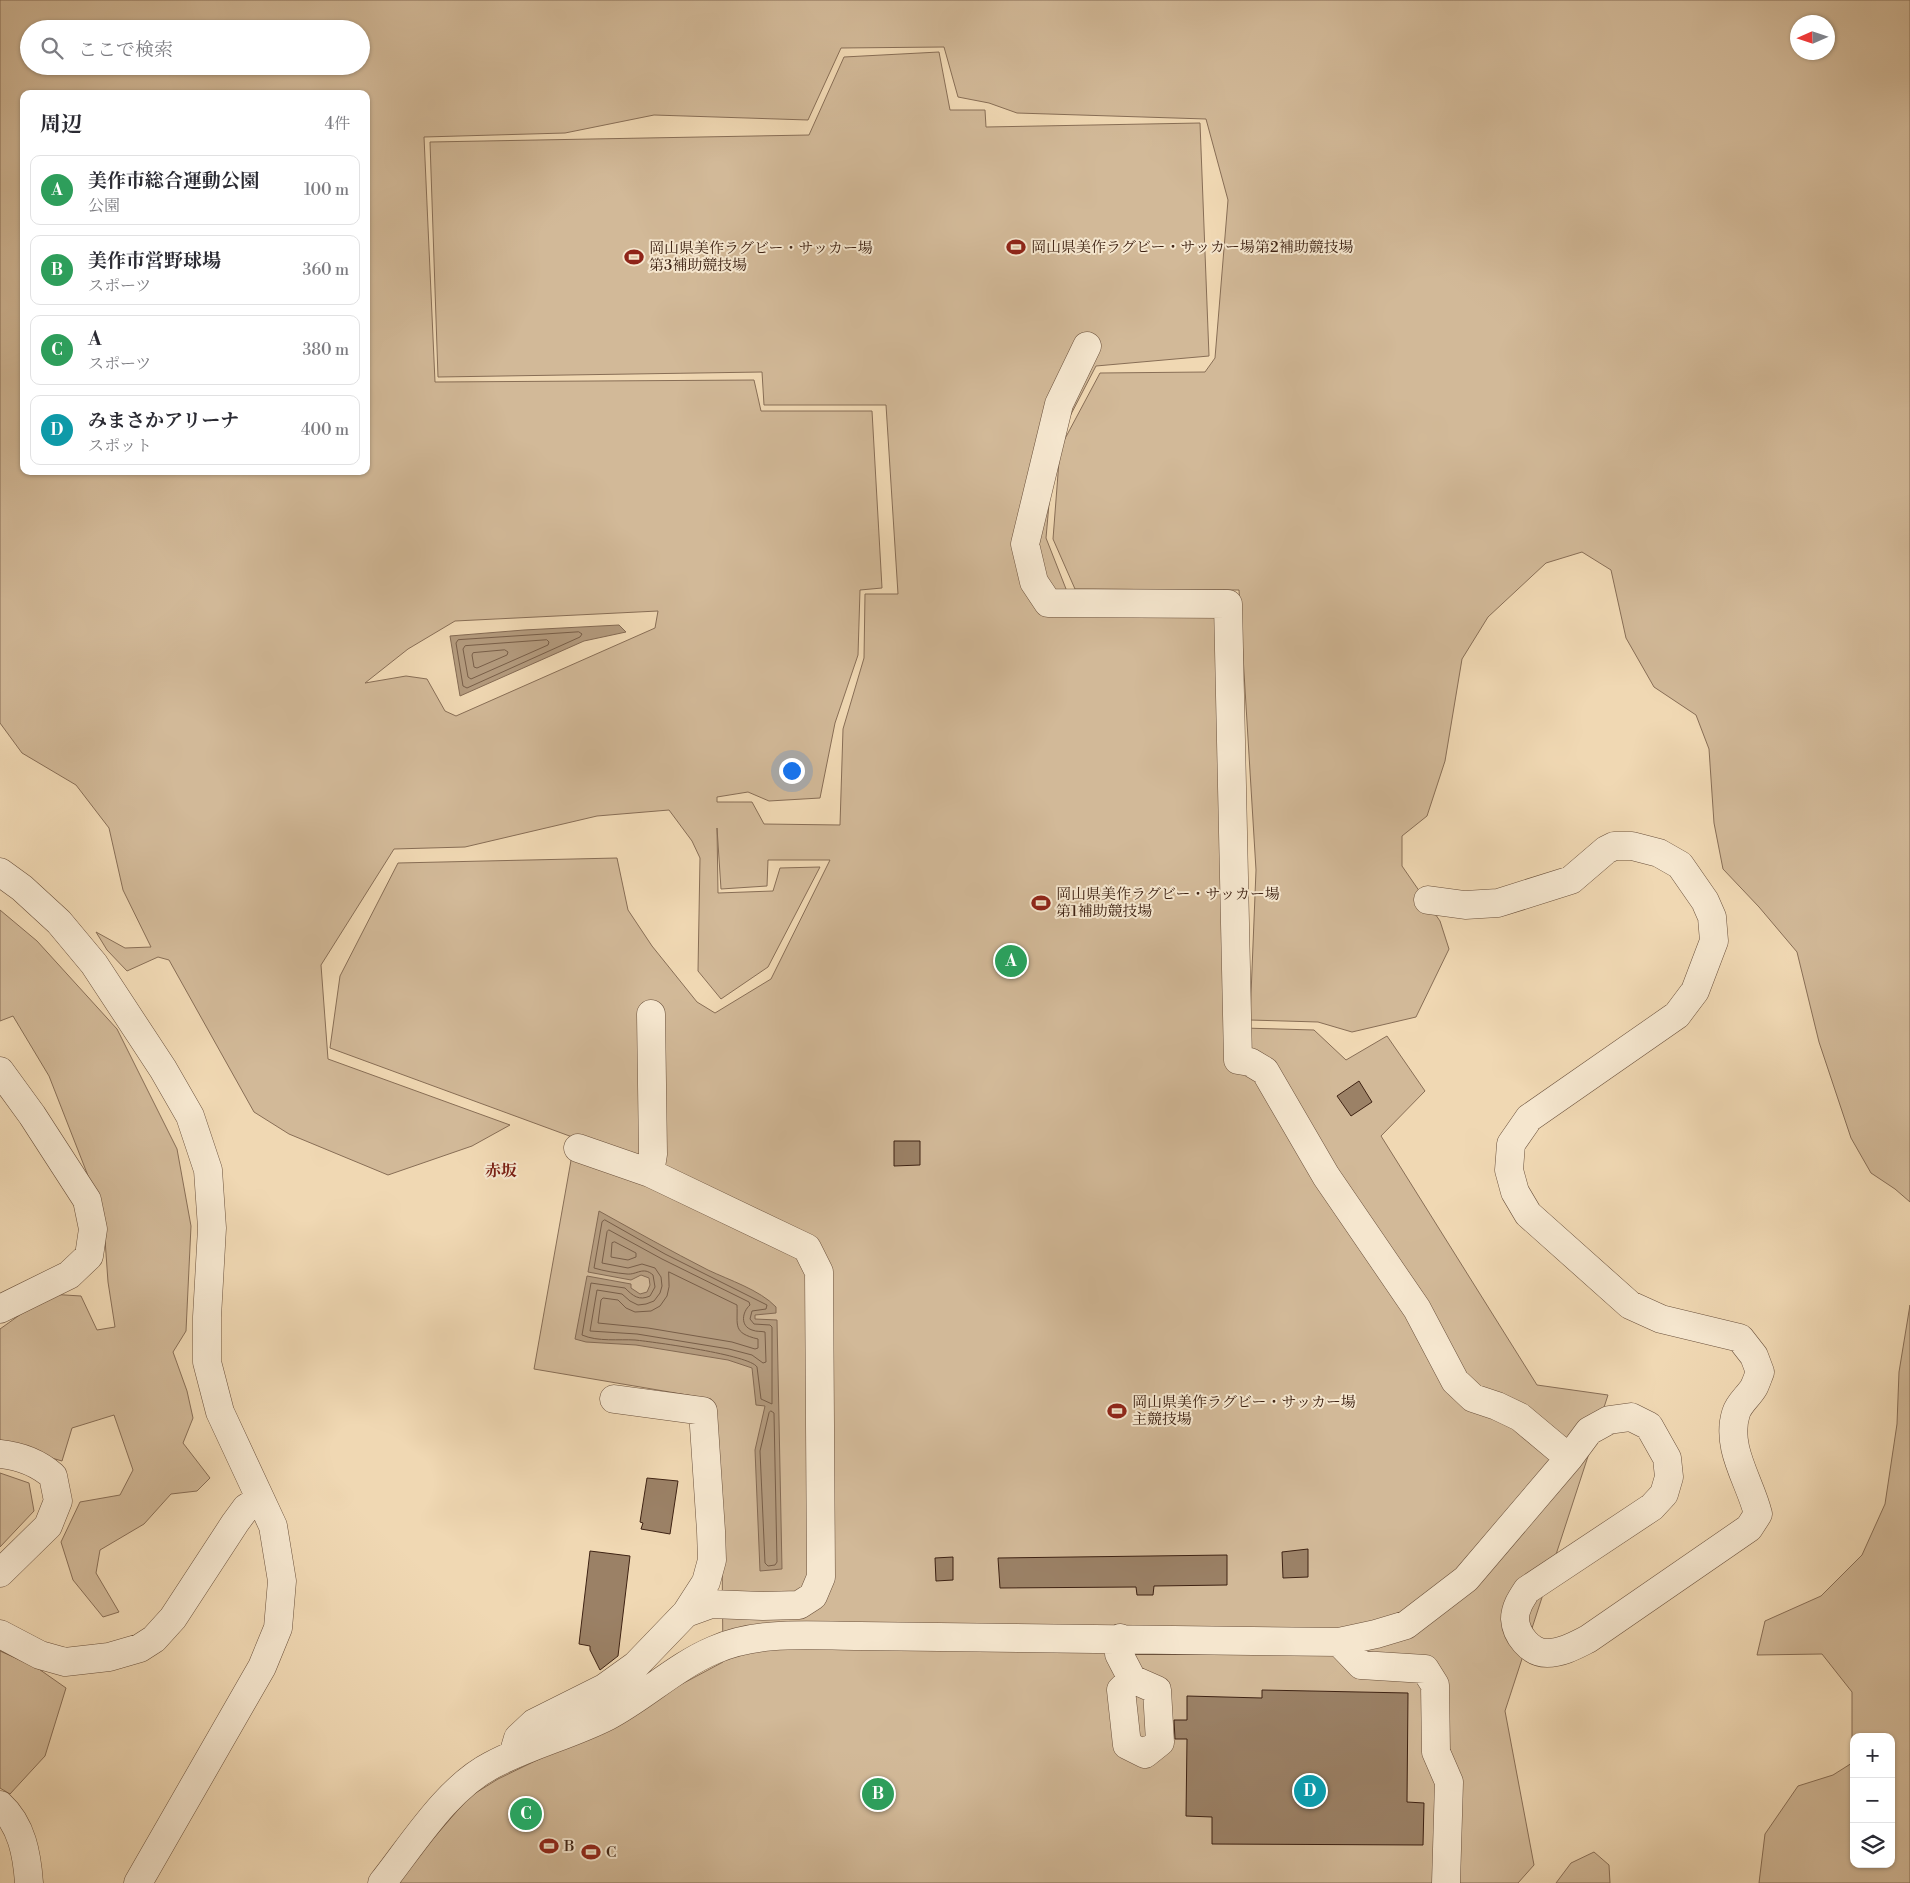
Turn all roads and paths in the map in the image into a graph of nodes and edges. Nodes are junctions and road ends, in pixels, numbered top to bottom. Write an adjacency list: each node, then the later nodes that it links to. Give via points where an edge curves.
1 (1087, 346): 11 (street, via 1059,404 1025,544 1034,582 1048,603 1228,604 1238,1060 1250,1062 1264,1071 1326,1176 1417,1309 1455,1381 1473,1398 1520,1417)
2 (0, 872): 12 (street, via 59,922 94,964 190,1116 208,1170 212,1228 207,1362 220,1412)
3 (1428, 900): 11 (street, via 1465,905 1498,903 1571,880 1606,850 1614,846 1632,846 1659,853 1680,865 1705,901 1712,918 1714,941 1695,990 1678,1015 1529,1118 1511,1144 1509,1170 1515,1192 1528,1214 1630,1305 1661,1319 1740,1338 1754,1356 1760,1372 1754,1388 1737,1411 1732,1433 1736,1454 1758,1514 1750,1528 1588,1639 1547,1653 1530,1648 1519,1634 1515,1618 1518,1604 1527,1590 1652,1507 1664,1494 1669,1477 1667,1458 1648,1426 1631,1417 1609,1420 1589,1431)
4 (651, 1014): 7 (street, via 654,1154)
5 (0, 1072): 8 (street, via 87,1200 93,1229 89,1256 69,1275)
6 (578, 1148): 7 (street)
7 (650, 1173): 14 (street, via 807,1248 819,1272 821,1577 813,1596 799,1605 711,1604)
8 (0, 1309)
9 (614, 1399): 14 (street, via 702,1411 712,1560 706,1582)
10 (0, 1454): 13 (street, via 39,1465 53,1476 58,1501 48,1526)
11 (1569, 1458): 17 (street, via 1459,1585 1406,1625)
12 (260, 1499): 15 (street, via 246,1508 235,1523 173,1618 154,1639 140,1648 109,1657 65,1662 40,1655); 22 (street, via 273,1526 282,1581 278,1628 262,1667)
13 (0, 1573)
14 (686, 1613): 19 (street, via 636,1665 610,1684 534,1723 518,1738)
15 (0, 1634)
16 (1120, 1638): 17 (street); 18 (street, via 1119,1654); 19 (street, via 792,1636 748,1639 714,1650 684,1666 608,1716)
17 (1339, 1642): 24 (street, via 1361,1665 1424,1670 1435,1685 1436,1752 1449,1782)
18 (1132, 1679)
19 (513, 1755): 23 (street, via 467,1781)
20 (0, 1805): 21 (street, via 21,1834)
21 (29, 1883)
22 (138, 1883)
23 (382, 1883)
24 (1446, 1883)

